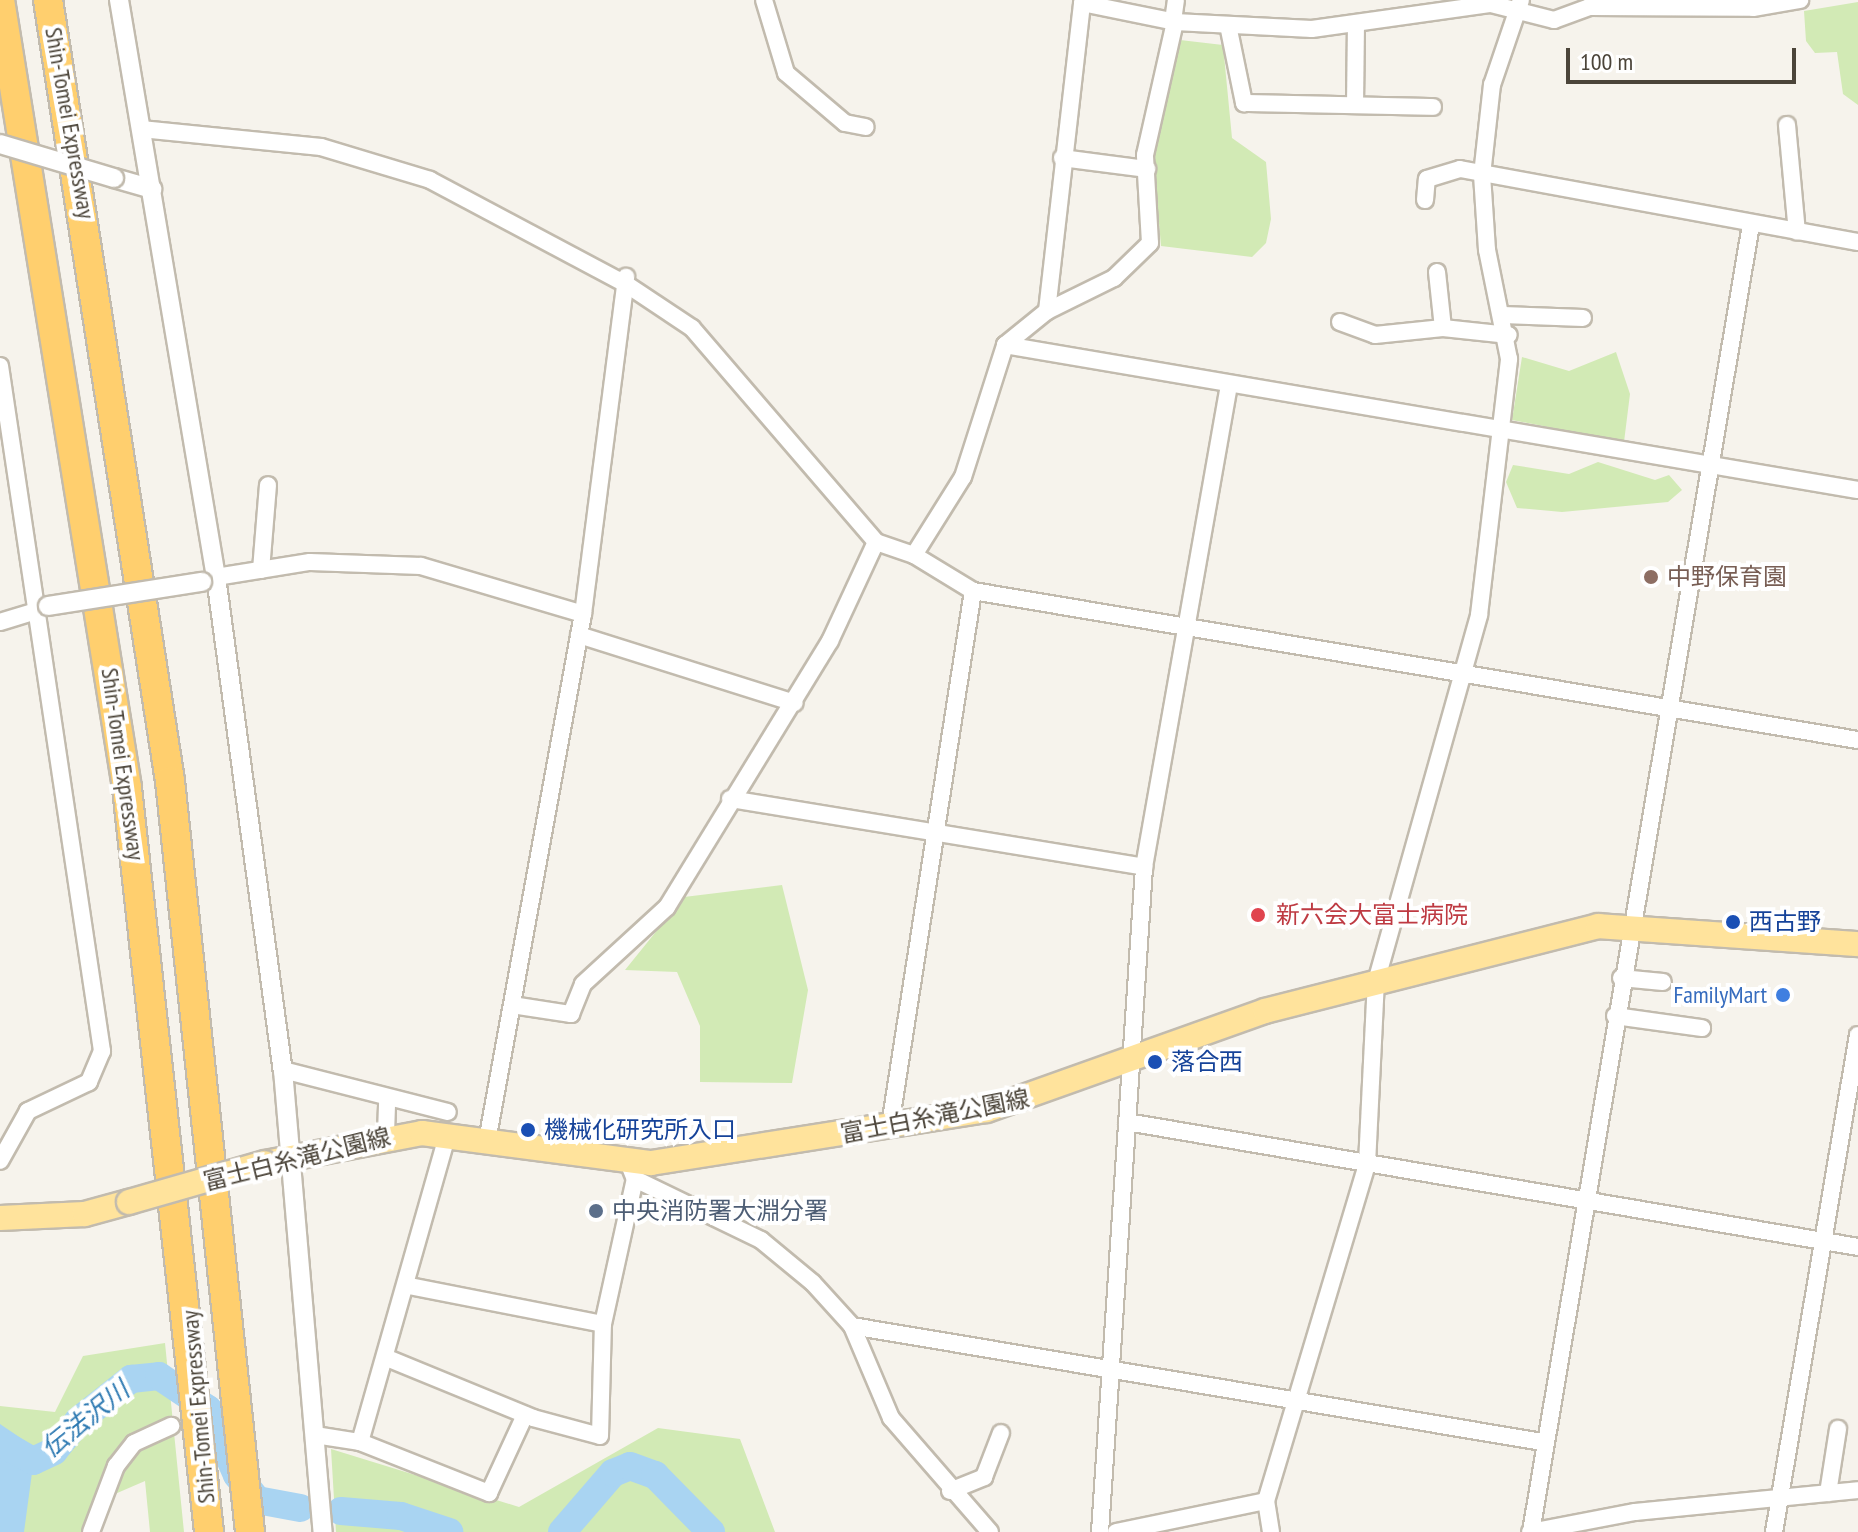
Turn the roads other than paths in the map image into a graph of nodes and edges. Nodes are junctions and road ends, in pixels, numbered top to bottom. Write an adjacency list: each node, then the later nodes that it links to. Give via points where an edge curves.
1 (0, 0): 103 (highway, Shin-Tomei Expressway, via 123,758)
2 (48, 0): 104 (highway, Shin-Tomei Expressway, via 166,750)
3 (119, 0): 16 (street)
4 (764, 0): 15 (street, via 786,73 845,123)
5 (1176, 0): 9 (street)
6 (1800, 0): 7 (street)
7 (1782, 2): 8 (street, via 1589,7 1554,20)
8 (1519, 5): 11 (street, via 1455,7); 20 (street, via 1492,85)
9 (1174, 22): 10 (street); 18 (street, via 1082,3); 19 (street)
10 (1228, 25): 11 (street); 12 (street, via 1244,103)
11 (1356, 25): 12 (street)
12 (1355, 105): 13 (street)
13 (1433, 107)
14 (1787, 125): 24 (street)
15 (866, 127)
16 (141, 129): 21 (street); 27 (street, via 321,147 430,180)
17 (0, 144): 21 (street, bridge)
18 (1062, 158): 19 (street); 28 (street)
19 (1147, 169): 28 (street, via 1150,243 1114,278)
20 (1482, 175): 22 (street, via 1438,173 1427,179); 23 (street); 29 (street, via 1487,250)
21 (152, 189): 45 (street)
22 (1425, 200)
23 (1751, 225): 24 (street); 39 (street)
24 (1797, 232): 25 (street)
25 (1858, 242)
26 (1437, 272): 32 (street)
27 (626, 279): 42 (street, via 692,328); 48 (street)
28 (1047, 311): 34 (street)
29 (1503, 315): 30 (street); 33 (street)
30 (1583, 318)
31 (1340, 322): 32 (street, via 1375,335)
32 (1443, 328): 33 (street)
33 (1509, 335): 38 (street)
34 (1005, 345): 36 (street); 43 (street, via 963,477)
35 (0, 366): 37 (street)
36 (1229, 385): 38 (street); 50 (street)
37 (5, 431): 47 (street)
38 (1502, 432): 39 (street); 52 (street, via 1479,615)
39 (1708, 465): 41 (street); 54 (street)
40 (268, 485): 44 (street)
41 (1858, 490)
42 (876, 542): 43 (street); 53 (street)
43 (914, 555): 46 (street)
44 (261, 570): 45 (street); 48 (street, via 310,562 421,566)
45 (209, 580): 47 (street, bridge); 69 (street)
46 (973, 591): 50 (street); 57 (street)
47 (43, 608): 49 (street); 77 (street, via 102,1051 89,1082 28,1111)
48 (583, 614): 51 (street)
49 (0, 622)
50 (1186, 624): 52 (street); 58 (street)
51 (579, 635): 53 (street); 64 (street)
52 (1463, 671): 54 (street); 62 (street)
53 (795, 703): 56 (street)
54 (1667, 708): 55 (street); 59 (street)
55 (1858, 740)
56 (730, 799): 57 (street); 64 (street, via 667,907 583,984 571,1014)
57 (933, 833): 58 (street); 73 (street)
58 (1144, 867): 68 (street)
59 (1632, 923): 60 (main road, 富士白糸滝公園線); 61 (street); 62 (main road, 富士白糸滝公園線, via 1549,936)
60 (1858, 944)
61 (1621, 978): 63 (street); 65 (street)
62 (1376, 982): 68 (main road, 富士白糸滝公園線, via 1265,1011); 78 (street)
63 (1663, 982)
64 (512, 1005): 75 (street)
65 (1615, 1016): 66 (street); 80 (street)
66 (1702, 1028)
67 (1858, 1035): 82 (street)
68 (1131, 1061): 71 (street); 73 (main road, 富士白糸滝公園線, via 1025,1102)
69 (283, 1070): 70 (street); 76 (street)
70 (387, 1098): 72 (street); 74 (street)
71 (1127, 1122): 78 (street); 88 (street)
72 (448, 1123): 74 (main road, 富士白糸滝公園線); 75 (main road, 富士白糸滝公園線); 84 (street)
73 (890, 1126): 79 (main road, 富士白糸滝公園線)
74 (386, 1134): 76 (main road, 富士白糸滝公園線)
75 (488, 1136): 79 (main road, 富士白糸滝公園線)
76 (289, 1156): 81 (main road, 富士白糸滝公園線, bridge, via 85,1214); 94 (street)
77 (0, 1161)
78 (1367, 1164): 80 (street); 89 (street)
79 (632, 1171): 85 (street); 86 (street, via 761,1240)
80 (1587, 1200): 82 (street); 96 (street)
81 (0, 1218)
82 (1824, 1242): 83 (street); 100 (street)
83 (1858, 1247)
84 (409, 1286): 85 (street); 87 (street)
85 (603, 1324): 90 (street, via 600,1436)
86 (852, 1326): 88 (street); 98 (street, via 891,1418)
87 (387, 1358): 90 (street); 95 (street)
88 (1111, 1369): 89 (street); 107 (street)
89 (1293, 1400): 96 (street); 101 (street)
90 (525, 1415): 95 (street, via 489,1493)
91 (171, 1426): 102 (street, via 125,1455)
92 (1838, 1429): 99 (street)
93 (1001, 1433): 98 (street, via 984,1477)
94 (315, 1435): 95 (street); 105 (street)
95 (360, 1442)
96 (1542, 1442): 110 (street)
97 (1858, 1490): 99 (street)
98 (950, 1491): 106 (street)
99 (1828, 1493): 100 (street)
100 (1780, 1499): 110 (street, via 1635,1512); 111 (street)
101 (1266, 1501): 108 (street); 109 (street)
102 (91, 1532)
103 (209, 1532)
104 (250, 1532)
105 (323, 1532)
106 (990, 1532)
107 (1100, 1532)
108 (1116, 1532)
109 (1271, 1532)
110 (1530, 1532)
111 (1774, 1532)

